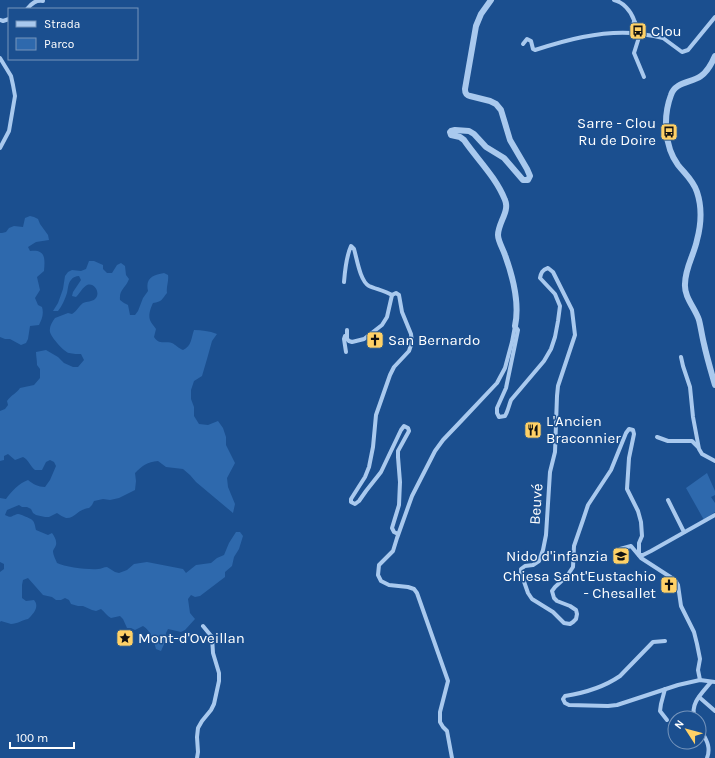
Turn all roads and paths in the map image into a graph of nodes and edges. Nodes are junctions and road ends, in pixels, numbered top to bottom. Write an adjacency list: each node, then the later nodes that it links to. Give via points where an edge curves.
1 (491, 0): 15 (street, via 476,26 465,93 490,101 501,110 510,140 530,176 528,180 523,180 504,158 486,147 474,134 469,131 450,132 451,135 464,140 488,170 506,201 498,235 514,289)
2 (614, 0): 6 (street, via 624,5)
3 (43, 1): 4 (street, via 36,1)
4 (28, 8)
5 (715, 17): 7 (street, via 685,52 663,38)
6 (634, 19): 7 (street); 8 (street, via 632,33 581,37 536,50 527,39)
7 (640, 34): 11 (street, via 634,53)
8 (523, 44)
9 (715, 56): 18 (street, via 702,75 674,89 666,119 671,152 692,180 699,200 697,240 687,270 685,289 698,319)
10 (0, 58): 12 (street, via 11,76 14,96 9,131)
11 (644, 77)
12 (0, 148)
13 (344, 282): 14 (street, via 345,266 351,246 364,282)
14 (392, 295): 16 (street, via 387,317 382,325 364,339 352,342 347,339 347,330 344,339); 25 (street, via 398,294 412,342 409,351 390,375 376,415 370,467 351,502 355,504 359,501 380,472 401,430 404,426 408,428 409,431 398,451 399,505 392,528)
15 (515, 326): 25 (street, via 505,368 497,383 462,418 435,451 412,496); 27 (street, Beuvé, via 518,330 506,388 497,408 500,417 505,416 512,400 544,361 555,337 560,306 555,294 540,278 544,269 548,268 553,272 572,310 575,335 558,386 555,452 550,472 543,550 539,561 521,569 529,596 564,622 570,624 576,619 576,610 557,601 552,592 573,567 574,546 586,512 605,480 629,429 633,430 634,434 627,489 642,522)
16 (346, 352)
17 (681, 356): 20 (street, via 690,387)
18 (715, 385)
19 (657, 437): 20 (street, via 668,441 692,441)
20 (699, 449): 21 (street, via 702,454)
21 (715, 461)
22 (668, 500): 24 (street)
23 (715, 515): 24 (street)
24 (684, 532): 27 (street)
25 (398, 534): 39 (street, via 393,551 379,566 378,575 381,581 389,585 408,587 417,593 448,681 440,722 447,731)
26 (620, 549): 27 (street, via 631,546)
27 (639, 555): 30 (street, via 676,580 681,606 697,644)
28 (203, 626): 38 (street, via 212,637 219,680 214,704 198,728)
29 (665, 641): 32 (street, via 653,642 614,680 583,693 565,696 563,699 569,705 608,706)
30 (700, 680): 31 (street); 32 (street)
31 (713, 682): 33 (street)
32 (665, 689): 36 (street, via 660,711)
33 (699, 697): 34 (street); 35 (street)
34 (693, 710)
35 (715, 711)
36 (667, 720)
37 (707, 740): 40 (street)
38 (196, 758)
39 (452, 758)
40 (707, 758)

